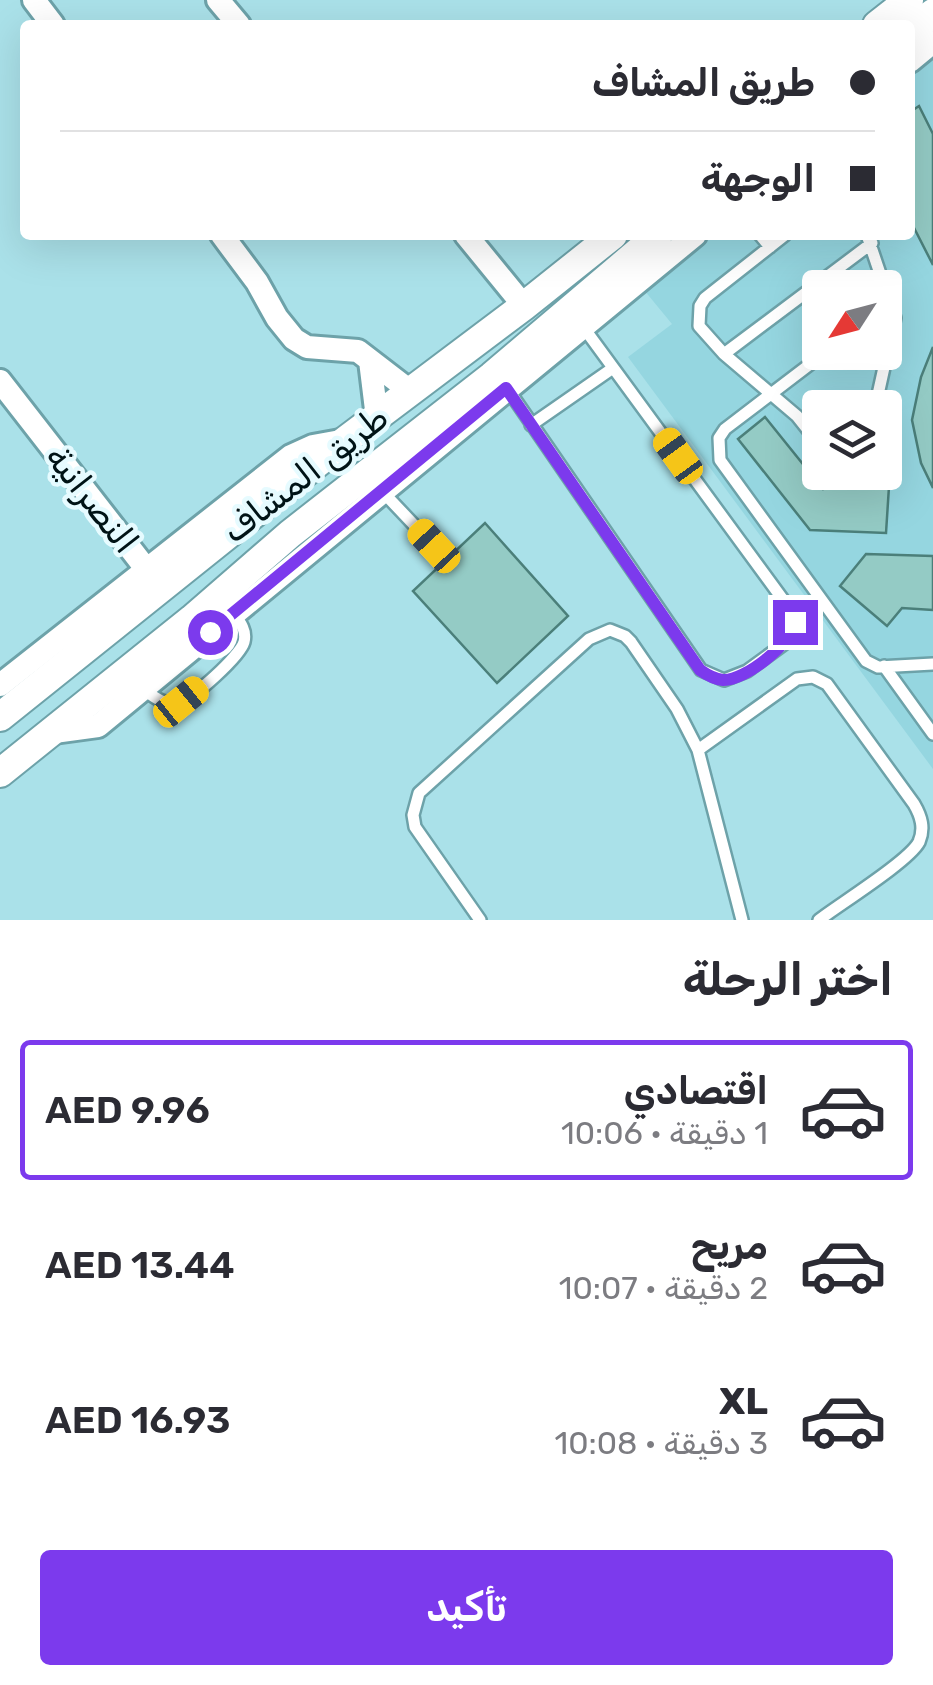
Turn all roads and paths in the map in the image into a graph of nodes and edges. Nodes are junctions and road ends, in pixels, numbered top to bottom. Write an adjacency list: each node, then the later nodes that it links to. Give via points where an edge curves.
1 (34, 0): 4 (street)
2 (218, 0): 5 (street)
3 (909, 0): 6 (street)
4 (49, 20)
5 (235, 20)
6 (883, 20)
7 (226, 240): 21 (street, via 294,339 307,347 351,349)
8 (470, 240): 18 (street)
9 (607, 240): 18 (street, طريق المشاف)
10 (652, 240): 42 (street, طريق المشاف)
11 (689, 240): 19 (street, طريق المشاف)
12 (764, 240): 16 (lane)
13 (779, 240): 16 (lane)
14 (869, 240): 20 (lane)
15 (870, 240): 17 (lane)
16 (770, 247): 20 (lane, via 700,306 699,326)
17 (879, 270)
18 (524, 306): 26 (street, طريق المشاف)
19 (584, 328): 22 (lane); 25 (street, طريق المشاف)
20 (724, 354): 27 (lane)
21 (370, 362): 26 (street); 28 (street)
22 (613, 368): 30 (lane); 30 (lane, via 792,612 788,642 747,671 724,680 700,670)
23 (803, 370): 27 (lane)
24 (0, 381): 34 (street, النصرانية)
25 (506, 388): 30 (lane); 32 (street, طريق المشاف)
26 (410, 391): 28 (street, طريق المشاف)
27 (772, 394): 29 (lane); 38 (lane, via 725,429 720,460 862,657)
28 (376, 418): 31 (street, طريق المشاف)
29 (802, 423)
30 (531, 426)
31 (346, 440): 34 (street, via 291,456); 41 (street, طريق المشاف)
32 (381, 490): 33 (lane); 35 (street, طريق المشاف)
33 (434, 546)
34 (147, 570): 37 (street)
35 (233, 613): 40 (street, طريق المشاف); 40 (lane, via 244,628 238,655 204,684 181,702 162,702)
36 (933, 664): 38 (lane)
37 (11, 665): 39 (street)
38 (884, 666): 43 (lane)
39 (0, 685)
40 (143, 688): 42 (street, طريق المشاف, via 98,726)
41 (0, 717)
42 (54, 732): 45 (street, طريق المشاف)
43 (933, 734)
44 (698, 750): 46 (lane, via 678,709 625,636 610,630 594,634 419,793 415,827); 47 (lane); 48 (lane, via 797,680 813,677 827,684 883,761 920,813 918,843)
45 (0, 773)
46 (480, 920)
47 (742, 920)
48 (819, 920)

